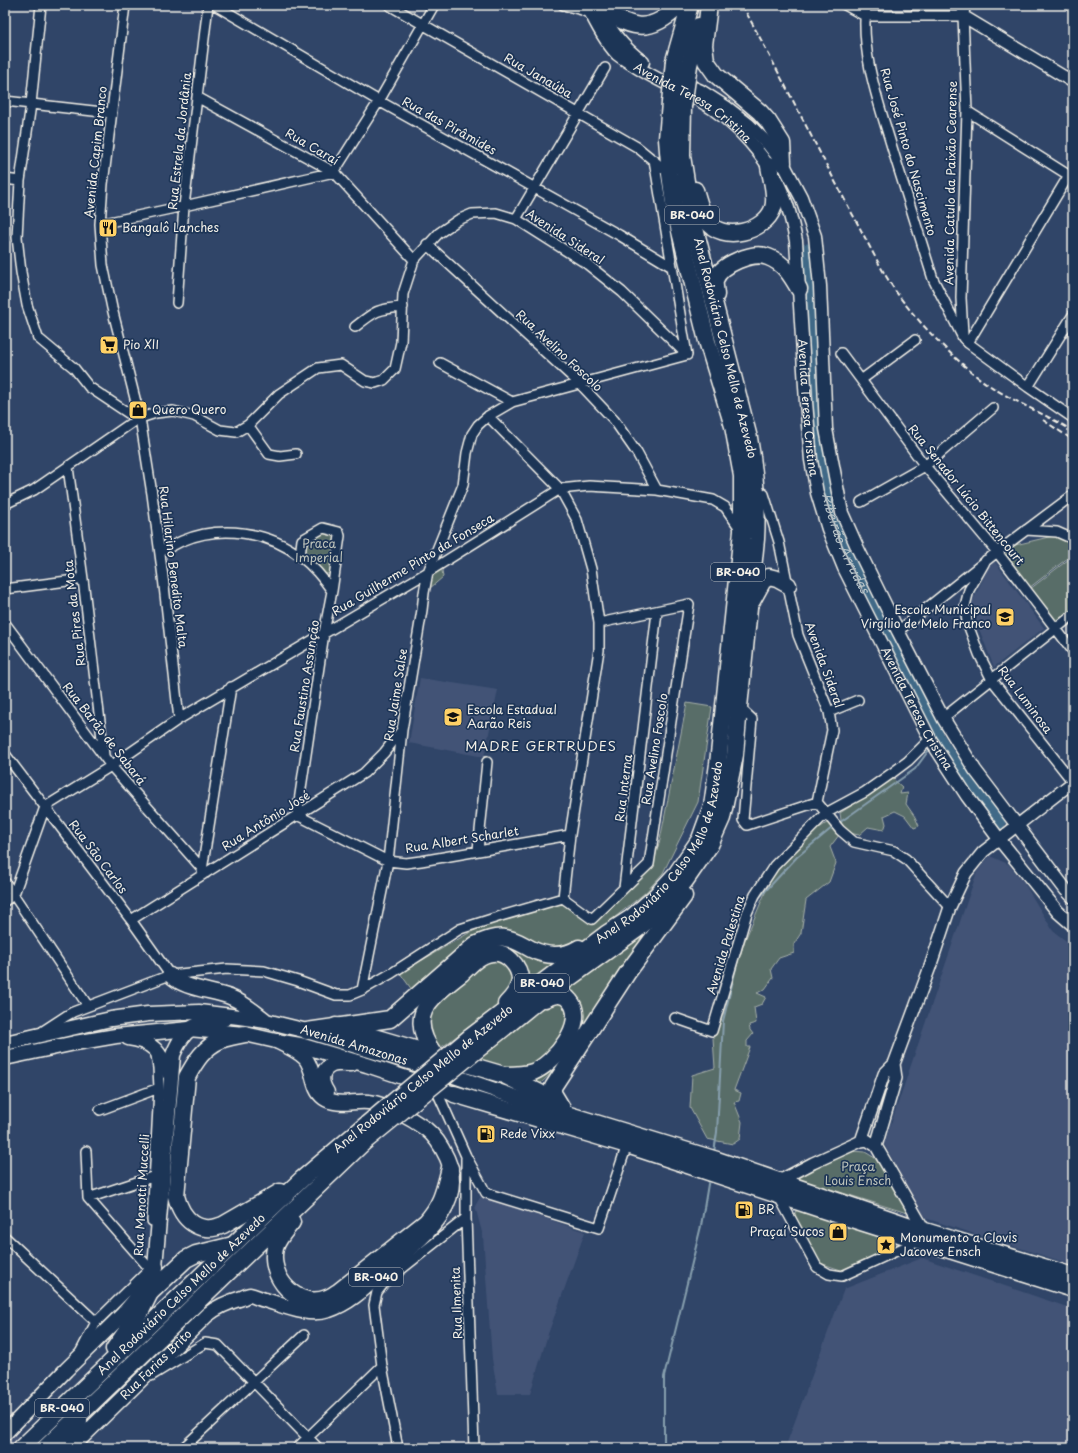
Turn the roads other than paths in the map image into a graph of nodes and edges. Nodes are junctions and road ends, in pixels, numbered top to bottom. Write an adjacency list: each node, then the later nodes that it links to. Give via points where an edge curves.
1 (41, 5): 24 (street)
2 (125, 5): 27 (street, Avenida Capim Branco)
3 (208, 5): 21 (street, Rua Estrela da Jordânia)
4 (215, 5): 23 (street, Rua das Pirâmides)
5 (389, 5): 17 (street, Rua Janaúba)
6 (434, 5): 17 (street)
7 (680, 5): 14 (highway, via 662,20 648,26 632,25)
8 (690, 5): 18 (highway, Anel Rodoviário Celso Mello de Azevedo / BR-040)
9 (704, 5): 18 (highway, Anel Rodoviário Celso Mello de Azevedo / BR-040)
10 (709, 5): 31 (highway, via 704,45 706,61 716,75 768,121 782,143)
11 (845, 5): 16 (street)
12 (866, 5): 16 (street, Rua José Pinto do Nascimento)
13 (566, 6): 14 (street, via 582,10)
14 (593, 8): 31 (main road, Avenida Teresa Cristina, via 632,54 650,67 701,91 748,125 768,144)
15 (964, 10): 16 (street); 20 (street); 26 (street, Avenida Catulo da Paixão Cearense)
16 (865, 16): 51 (street, Rua José Pinto do Nascimento, via 866,51 878,102 933,279)
17 (423, 25): 23 (street); 28 (street, Rua Janaúba)
18 (682, 63): 25 (highway, Anel Rodoviário Celso Mello de Azevedo / BR-040, bridge)
19 (605, 68): 28 (street)
20 (1073, 82)
21 (197, 97): 32 (street, Rua Caraí); 38 (street, Rua Estrela da Jordânia)
22 (5, 101): 24 (street)
23 (379, 101): 32 (street); 37 (street, Rua das Pirâmides)
24 (31, 104): 27 (street); 36 (street)
25 (676, 104): 29 (highway, Anel Rodoviário Celso Mello de Azevedo / BR-040); 33 (highway, Anel Rodoviário Celso Mello de Azevedo / BR-040, via 667,139)
26 (967, 111): 34 (street); 51 (street, Avenida Catulo da Paixão Cearense, via 961,298)
27 (112, 113): 40 (street, Avenida Capim Branco)
28 (578, 114): 30 (street, Rua Janaúba); 37 (street)
29 (682, 156): 31 (highway, via 706,221 715,229 738,233 752,229 768,218 775,195); 48 (highway, Anel Rodoviário Celso Mello de Azevedo / BR-040, via 691,213)
30 (654, 160): 33 (street, Rua Janaúba); 43 (street)
31 (776, 164): 44 (main road, Avenida Teresa Cristina, via 796,241); 69 (main road, Avenida Teresa Cristina, via 801,197 815,236 820,286)
32 (334, 172): 38 (street); 42 (street, Rua Caraí)
33 (670, 174): 75 (highway, Anel Rodoviário Celso Mello de Azevedo / BR-040, via 675,211 707,341 733,426 742,476)
34 (1071, 176): 51 (street)
35 (5, 179): 36 (street)
36 (20, 181): 62 (street, via 17,236 19,255 27,305 38,338 74,368 88,387)
37 (534, 188): 39 (street); 43 (street, Rua das Pirâmides)
38 (184, 206): 40 (street); 45 (street, Rua Estrela da Jordânia)
39 (516, 218): 41 (street, Avenida Sideral, via 496,213 472,214 458,220); 53 (street, Avenida Sideral, via 587,264 622,292)
40 (100, 224): 62 (street, Avenida Capim Branco, via 103,264)
41 (427, 244): 42 (street, Avenida Sideral); 56 (street, Rua Avelino Foscolo)
42 (414, 260): 46 (street, Avenida Sideral)
43 (672, 267): 53 (street)
44 (799, 289): 48 (highway, via 786,269 767,256 752,256 731,263 724,268 715,284); 69 (main road, Avenida Teresa Cristina, via 812,460)
45 (177, 303)
46 (403, 307): 49 (street, via 375,311); 63 (street, Avenida Sideral, via 401,342 395,369 384,380 375,383 364,381 341,365 318,368 279,394)
47 (1073, 314): 57 (street)
48 (719, 323): 68 (highway, Anel Rodoviário Celso Mello de Azevedo / BR-040, via 749,438)
49 (355, 327)
50 (915, 340): 55 (street)
51 (966, 341): 57 (street)
52 (841, 353): 55 (street, Rua Senador Lúcio Bittencourt)
53 (687, 356): 56 (street, Rua Jaime Salse)
54 (440, 363): 58 (street)
55 (861, 380): 65 (street, Rua Senador Lúcio Bittencourt)
56 (580, 384): 58 (street, Rua Jaime Salse); 70 (street, Rua Avelino Foscolo, via 614,420)
57 (1028, 387): 61 (street)
58 (512, 402): 60 (street, Rua Jaime Salse)
59 (993, 408): 65 (street)
60 (488, 416): 67 (street); 81 (street, Rua Jaime Salse, via 472,434 466,453 463,485)
61 (1073, 418)
62 (138, 419): 63 (street, Avenida Sideral, via 174,411 194,416 220,430 236,432); 66 (street, Avenida Sideral); 77 (street, Rua Hilarino Benedito Malta)
63 (248, 425): 64 (street, via 269,454)
64 (296, 454)
65 (925, 466): 72 (street); 78 (street, Rua Senador Lúcio Bittencourt)
66 (68, 467): 73 (street, Avenida Sideral, via 34,490); 82 (street, Rua Pires da Mota)
67 (560, 489): 70 (street, Rua Guilherme Pinto da Fonseca, via 589,486); 81 (street, Rua Guilherme Pinto da Fonseca); 90 (street, via 577,520 589,562)
68 (756, 489): 83 (street, Avenida Sideral, via 764,494); 86 (highway, Anel Rodoviário Celso Mello de Azevedo / BR-040, via 758,514)
69 (827, 489): 92 (main road, Avenida Teresa Cristina, via 842,513); 103 (main road, Avenida Teresa Cristina, via 828,529 844,568)
70 (658, 490): 75 (street, Rua Guilherme Pinto da Fonseca, via 713,500 725,507)
71 (1073, 495): 74 (street)
72 (861, 502)
73 (5, 504)
74 (1026, 530): 76 (street, via 1057,532); 78 (street)
75 (742, 531): 129 (highway, Anel Rodoviário Celso Mello de Azevedo / BR-040, via 712,806 700,839 676,874 631,918)
76 (1073, 539)
77 (160, 552): 79 (street, via 188,539 206,534 231,532 255,535 279,543); 101 (street, Rua Hilarino Benedito Malta)
78 (997, 552): 80 (street); 91 (street, Rua Senador Lúcio Bittencourt)
79 (300, 556): 85 (street, via 318,572); 85 (street, Rua Faustino Assunção, via 301,541 323,528 339,532)
80 (986, 560): 92 (street); 95 (street, Rua Luminosa, via 969,590 965,606 967,622)
81 (428, 572): 93 (street, Rua Guilherme Pinto da Fonseca); 102 (street, Rua Jaime Salse)
82 (84, 580): 84 (street); 105 (street, Rua Pires da Mota)
83 (788, 585): 86 (highway, via 777,578 769,577 760,587); 99 (street, Avenida Sideral, via 798,635)
84 (5, 589)
85 (332, 591): 93 (street, Rua Faustino Assunção)
86 (749, 608): 98 (highway, Anel Rodoviário Celso Mello de Azevedo / BR-040)
87 (657, 612): 90 (street); 121 (street, Rua Interna); 121 (street, Rua Avelino Foscolo, via 689,604 649,864)
88 (1073, 614): 91 (street)
89 (5, 623): 105 (street, Rua Barão de Sabará)
90 (598, 623): 114 (street, via 599,650)
91 (1055, 628): 94 (street, Rua Senador Lúcio Bittencourt); 95 (street)
92 (898, 631): 100 (main road, Avenida Teresa Cristina)
93 (324, 633): 96 (street, Rua Guilherme Pinto da Fonseca); 112 (street, Rua Faustino Assunção)
94 (1073, 652)
95 (992, 680): 100 (street); 108 (street, Rua Luminosa)
96 (231, 687): 101 (street, Rua Guilherme Pinto da Fonseca); 119 (street)
97 (858, 700): 99 (street)
98 (739, 707): 109 (street, via 752,719 743,820 747,825); 116 (highway, Anel Rodoviário Celso Mello de Azevedo / BR-040, via 735,755 722,818)
99 (829, 712): 109 (street, Avenida Sideral, via 832,730)
100 (943, 718): 113 (main road, Avenida Teresa Cristina, via 975,770)
101 (179, 719): 107 (street, Rua Guilherme Pinto da Fonseca)
102 (402, 730): 112 (street, Rua Antônio José, via 364,773); 118 (street, Rua Jaime Salse)
103 (930, 739): 111 (street, Avenida Palestina, via 892,773 865,792); 115 (main road, Avenida Teresa Cristina)
104 (5, 754): 110 (street, Rua São Carlos)
105 (104, 756): 107 (street, Rua Barão de Sabará)
106 (487, 762): 117 (street)
107 (111, 766): 110 (street, Rua Guilherme Pinto da Fonseca); 119 (street, Rua Barão de Sabará)
108 (1073, 782): 113 (street)
109 (817, 802): 111 (street)
110 (45, 807): 122 (street); 127 (street, Rua São Carlos)
111 (826, 813): 126 (street, via 854,842 894,851 906,859); 135 (street, Avenida Palestina, via 774,866 754,895 712,1031)
112 (297, 814): 118 (street, Rua Albert Scharlet); 119 (street, Rua Antônio José)
113 (1016, 825): 115 (street); 123 (main road, Avenida Teresa Cristina)
114 (570, 835): 117 (street, Rua Albert Scharlet); 124 (street)
115 (999, 839): 126 (street, via 983,852 966,873); 128 (main road, Avenida Teresa Cristina, via 1058,912)
116 (710, 845): 132 (highway, Anel Rodoviário Celso Mello de Azevedo / BR-040, via 685,881 639,928); 160 (highway, via 690,888 628,972 553,1087 553,1093)
117 (478, 850): 118 (street, Rua Albert Scharlet, via 406,863)
118 (388, 861): 131 (street, Rua Jaime Salse)
119 (204, 871): 127 (street, Rua Antônio José)
120 (5, 882): 122 (street)
121 (624, 888): 124 (street, via 592,919)
122 (14, 894): 125 (street); 133 (street)
123 (1073, 897)
124 (563, 898): 131 (street, via 460,929)
125 (5, 900)
126 (950, 907): 150 (street)
127 (131, 920): 130 (street, Rua São Carlos)
128 (1073, 925)
129 (606, 934): 137 (highway, via 574,951 552,956 505,938 486,940 475,945 390,1019); 143 (highway, Anel Rodoviário Celso Mello de Azevedo / BR-040)
130 (170, 975): 131 (street, via 227,969 264,971 336,995 350,995); 133 (street); 136 (main road, via 186,986 232,998)
131 (362, 990)
132 (536, 1002): 143 (highway, Anel Rodoviário Celso Mello de Azevedo / BR-040); 153 (highway, via 556,995 568,998 574,1005 576,1015 571,1033 555,1057 540,1069 532,1073)
133 (88, 1006): 141 (street, via 66,1016)
134 (239, 1017): 136 (main road, Avenida Amazonas); 138 (main road, via 209,1021); 141 (main road, Avenida Amazonas, via 199,1012 148,1014 111,1019)
135 (675, 1018)
136 (266, 1021): 139 (main road, Avenida Amazonas)
137 (336, 1026): 139 (highway); 148 (highway)
138 (189, 1029): 140 (main road, Avenida Amazonas); 142 (main road, Avenida Amazonas); 152 (main road, via 178,1042)
139 (307, 1031): 160 (main road, Avenida Amazonas)
140 (245, 1034): 144 (main road, Avenida Amazonas); 170 (highway, via 220,1040 195,1062 187,1077 176,1196 179,1208 190,1222 198,1226 215,1228)
141 (37, 1036): 145 (main road, Avenida Amazonas); 147 (main road)
142 (116, 1036): 146 (main road, via 137,1039); 147 (main road, Avenida Amazonas)
143 (476, 1038): 148 (highway, via 512,998 520,982 516,966 502,954 482,956 434,995 424,1009 420,1024 427,1045); 161 (highway, Anel Rodoviário Celso Mello de Azevedo / BR-040, bridge)
144 (276, 1041): 151 (main road, Avenida Amazonas, via 300,1045); 157 (main road, BR-040, via 295,1050 304,1058 320,1095 329,1101)
145 (5, 1043)
146 (154, 1047): 152 (main road, via 163,1058); 155 (street, Rua Menotti Muccelli)
147 (36, 1051): 149 (main road, Avenida Amazonas)
148 (434, 1054): 153 (highway)
149 (5, 1058)
150 (894, 1064): 162 (street, via 884,1074); 164 (street, via 896,1078)
151 (367, 1065): 154 (main road, Avenida Amazonas); 157 (main road, via 332,1065 322,1074 323,1087)
152 (170, 1075): 178 (main road)
153 (504, 1075): 160 (highway, via 540,1093)
154 (435, 1087): 156 (main road, Avenida Amazonas); 158 (street)
155 (159, 1088): 159 (street); 169 (street, Rua Menotti Muccelli)
156 (454, 1094): 158 (street, via 445,1100); 163 (highway, Avenida Amazonas)
157 (339, 1103): 168 (main road, BR-040, via 369,1102 410,1119 432,1134)
158 (444, 1109): 166 (street)
159 (100, 1110)
160 (566, 1114): 167 (highway, Avenida Amazonas)
161 (359, 1138): 170 (highway, Anel Rodoviário Celso Mello de Azevedo / BR-040); 171 (highway, Anel Rodoviário Celso Mello de Azevedo / BR-040)
162 (861, 1141): 164 (street, via 868,1140); 172 (street, via 813,1163)
163 (627, 1145): 166 (street, via 599,1228 486,1193); 167 (highway, Avenida Amazonas)
164 (876, 1146): 176 (street)
165 (86, 1151): 173 (street)
166 (466, 1156): 174 (street, Rua Ilmenita)
167 (697, 1161): 172 (highway, Avenida Amazonas)
168 (450, 1168): 171 (highway, via 438,1207 426,1222 338,1292 327,1298 310,1300 294,1294 280,1280 274,1266 275,1248); 188 (main road, Rua Farias Brito / BR-040, via 450,1196 438,1221 349,1301 320,1312 295,1310 250,1295 229,1302 217,1307 202,1320)
169 (154, 1176): 173 (street); 178 (street, Rua Menotti Muccelli)
170 (302, 1179): 177 (highway, Anel Rodoviário Celso Mello de Azevedo / BR-040)
171 (321, 1184): 189 (highway, Anel Rodoviário Celso Mello de Azevedo / BR-040)
172 (778, 1188): 176 (highway, Avenida Amazonas); 176 (street, via 817,1267 829,1274 842,1276)
173 (88, 1198): 178 (street)
174 (466, 1218): 185 (street, via 384,1283 377,1292 374,1305); 200 (street, Rua Ilmenita)
175 (5, 1236): 182 (street)
176 (921, 1236): 179 (highway); 180 (highway)
177 (233, 1245): 181 (highway, via 186,1259); 186 (highway, Anel Rodoviário Celso Mello de Azevedo / BR-040)
178 (152, 1268): 181 (highway); 182 (street, Rua Menotti Muccelli); 184 (main road, via 134,1301)
179 (1073, 1276)
180 (1073, 1289)
181 (150, 1293): 186 (highway, via 142,1309)
182 (96, 1322): 184 (street, Rua Menotti Muccelli)
183 (304, 1335): 187 (street)
184 (73, 1363): 190 (main road)
185 (382, 1366): 191 (street); 199 (street)
186 (93, 1379): 192 (highway, Anel Rodoviário Celso Mello de Azevedo / BR-040)
187 (254, 1381): 188 (street, via 218,1345 205,1343); 191 (street); 196 (street)
188 (133, 1388): 195 (main road, Rua Farias Brito)
189 (82, 1412): 193 (highway, Anel Rodoviário Celso Mello de Azevedo / BR-040); 194 (highway)
190 (9, 1430)
191 (308, 1438): 197 (street); 198 (street)
192 (26, 1443)
193 (46, 1447)
194 (66, 1448)
195 (71, 1448)
196 (184, 1448)
197 (297, 1448)
198 (318, 1448)
199 (398, 1448)
200 (474, 1448)

